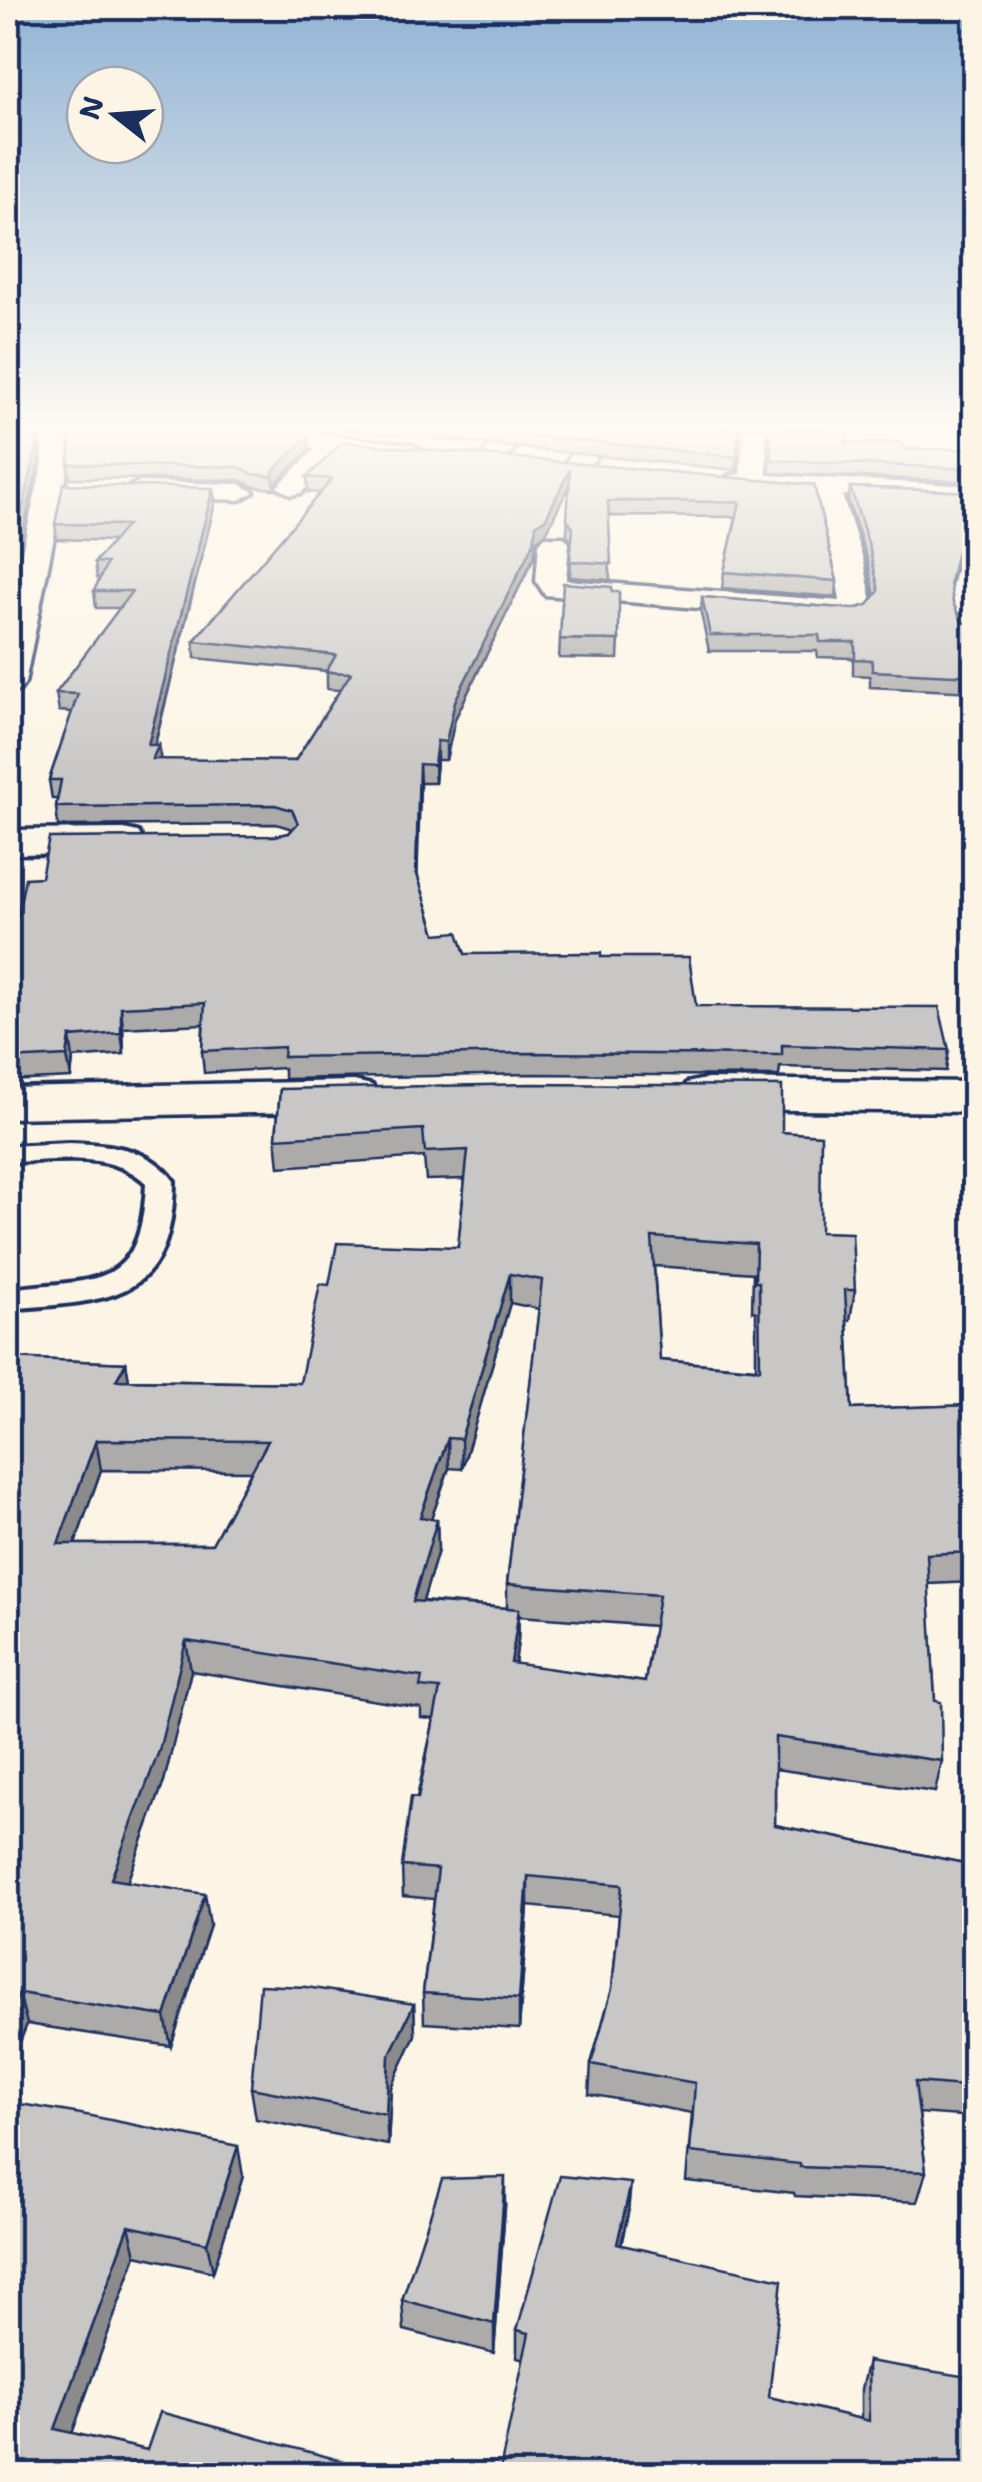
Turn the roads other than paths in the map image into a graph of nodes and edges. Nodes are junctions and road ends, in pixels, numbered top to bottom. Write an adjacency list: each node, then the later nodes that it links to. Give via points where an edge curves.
1 (45, 545): 6 (main road)
2 (554, 545): 3 (main road, via 556,588 852,610 857,607)
3 (844, 545)
4 (974, 564): 5 (main road, via 965,606)
5 (974, 629)
6 (8, 683)
7 (162, 841): 8 (main road)
8 (8, 842)
9 (666, 1094): 11 (main road)
10 (395, 1095): 12 (main road)
11 (974, 1097)
12 (8, 1103)
13 (8, 1154): 14 (lane, via 120,1157 149,1166 160,1182 158,1224 146,1258 120,1280)
14 (8, 1298)

